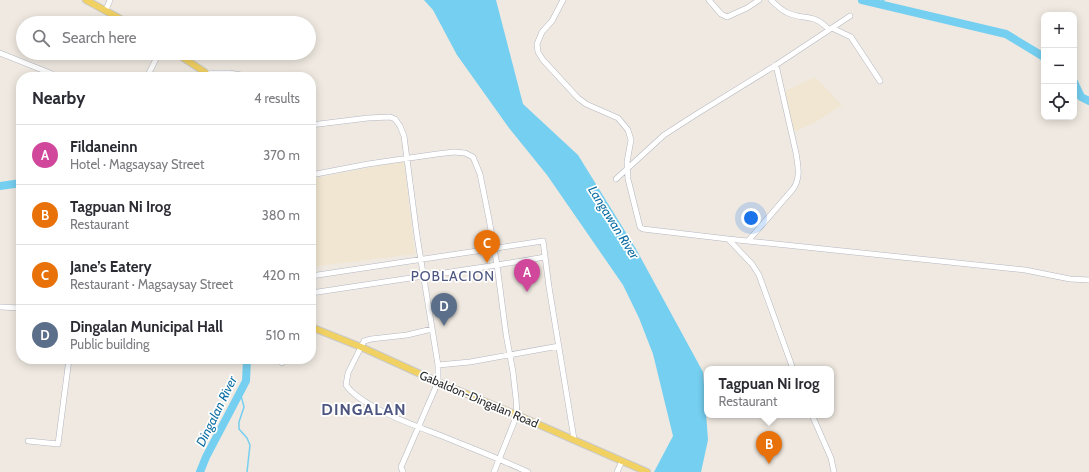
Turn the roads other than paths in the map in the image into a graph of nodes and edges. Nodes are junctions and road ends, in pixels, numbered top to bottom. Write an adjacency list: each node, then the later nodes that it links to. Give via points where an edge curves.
1 (86, 0): 7 (main road)
2 (110, 0): 7 (street)
3 (563, 0): 23 (street, via 552,21 542,32 537,44 538,52 542,60 578,98 618,118 624,124 631,136)
4 (709, 0): 5 (street, via 727,17)
5 (759, 0)
6 (771, 0): 10 (street, via 787,12 816,19)
7 (106, 10): 8 (main road)
8 (116, 16)
9 (850, 16): 10 (street)
10 (830, 29): 16 (street); 20 (street, via 851,37)
11 (0, 53): 12 (street)
12 (16, 59)
13 (18, 60): 17 (street)
14 (156, 60): 18 (street)
15 (186, 60): 19 (main road)
16 (776, 66): 23 (street, via 664,135); 27 (street, via 795,147 798,179 793,189)
17 (48, 72)
18 (150, 72)
19 (203, 72)
20 (880, 81)
21 (316, 125): 22 (street, via 390,117 395,119 402,130)
22 (408, 158): 24 (street); 28 (street, via 454,152 465,153 473,158 480,174); 30 (street)
23 (627, 169): 25 (street); 26 (street, via 629,188 640,227)
24 (316, 174)
25 (616, 179)
26 (728, 239): 27 (street); 45 (street, via 759,275)
27 (748, 241): 34 (street, via 1025,270)
28 (494, 248): 29 (street, via 543,241); 30 (street); 31 (street)
29 (545, 257): 31 (street); 41 (street)
30 (422, 258): 32 (street); 33 (street)
31 (497, 266): 33 (street); 42 (street)
32 (316, 275)
33 (424, 276): 35 (street); 39 (street)
34 (1089, 280)
35 (316, 292)
36 (0, 307): 37 (street)
37 (16, 308)
38 (316, 329): 40 (main road, Gabaldon-Dingalan Road)
39 (432, 329): 40 (street, via 371,339 364,341); 44 (street)
40 (362, 346): 46 (main road, Gabaldon-Dingalan Road); 49 (street, via 347,378 346,384 350,390 366,402)
41 (559, 346): 42 (street); 50 (street)
42 (510, 355): 44 (street); 47 (street)
43 (68, 364): 51 (street, via 58,444)
44 (438, 365): 46 (street)
45 (792, 366)
46 (438, 382): 47 (main road, Gabaldon-Dingalan Road); 49 (street)
47 (517, 415): 50 (main road, Gabaldon-Dingalan Road); 52 (street)
48 (813, 418): 59 (street, via 831,458)
49 (419, 427): 52 (street); 54 (street, via 402,467)
50 (574, 439): 53 (main road, Gabaldon-Dingalan Road)
51 (28, 441)
52 (499, 460): 55 (street); 56 (street)
53 (622, 461): 57 (street); 58 (main road, Gabaldon-Dingalan Road)
54 (403, 472)
55 (494, 472)
56 (528, 472)
57 (617, 472)
58 (647, 472)
59 (834, 472)

